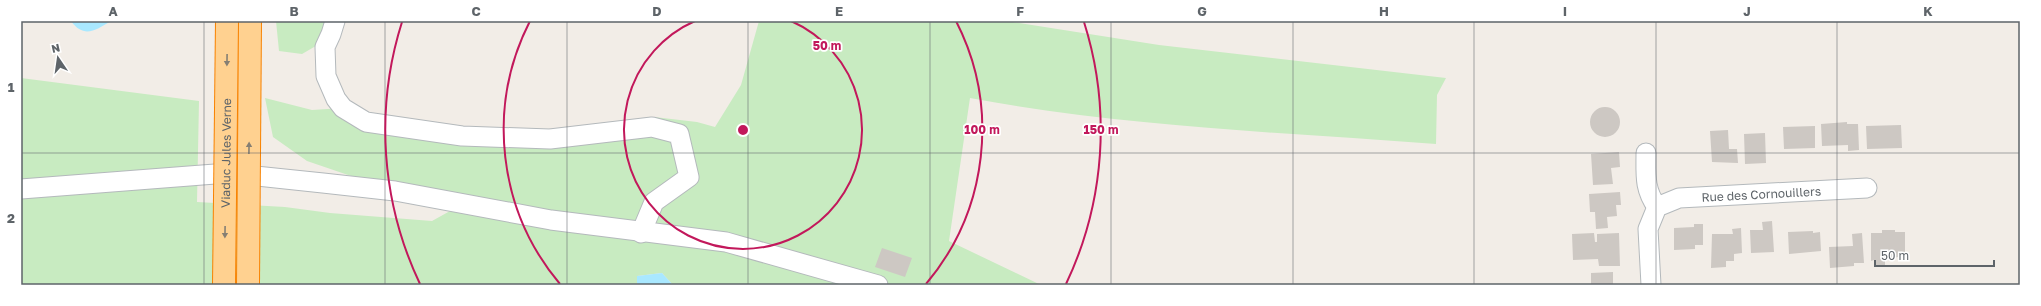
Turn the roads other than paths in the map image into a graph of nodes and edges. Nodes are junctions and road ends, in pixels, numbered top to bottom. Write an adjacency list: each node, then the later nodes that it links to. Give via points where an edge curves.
1 (227, 21): 9 (highway, Viaduc Jules Verne, one-way to 9, bridge)
2 (250, 21): 10 (highway, Viaduc Jules Verne, one-way to 2, bridge)
3 (335, 21): 8 (street, via 325,47 326,76 343,108 366,122 469,136 550,139 652,127 679,134 689,177 654,202)
4 (1646, 152): 7 (street, via 1646,186)
5 (1867, 188): 7 (street, Rue des Cornouillers, via 1679,198)
6 (21, 189): 8 (street, via 228,173 395,191 551,220)
7 (1657, 208): 12 (street, via 1648,229)
8 (641, 233): 11 (street, via 726,242)
9 (224, 285)
10 (248, 285)
11 (878, 285)
12 (1651, 285)

